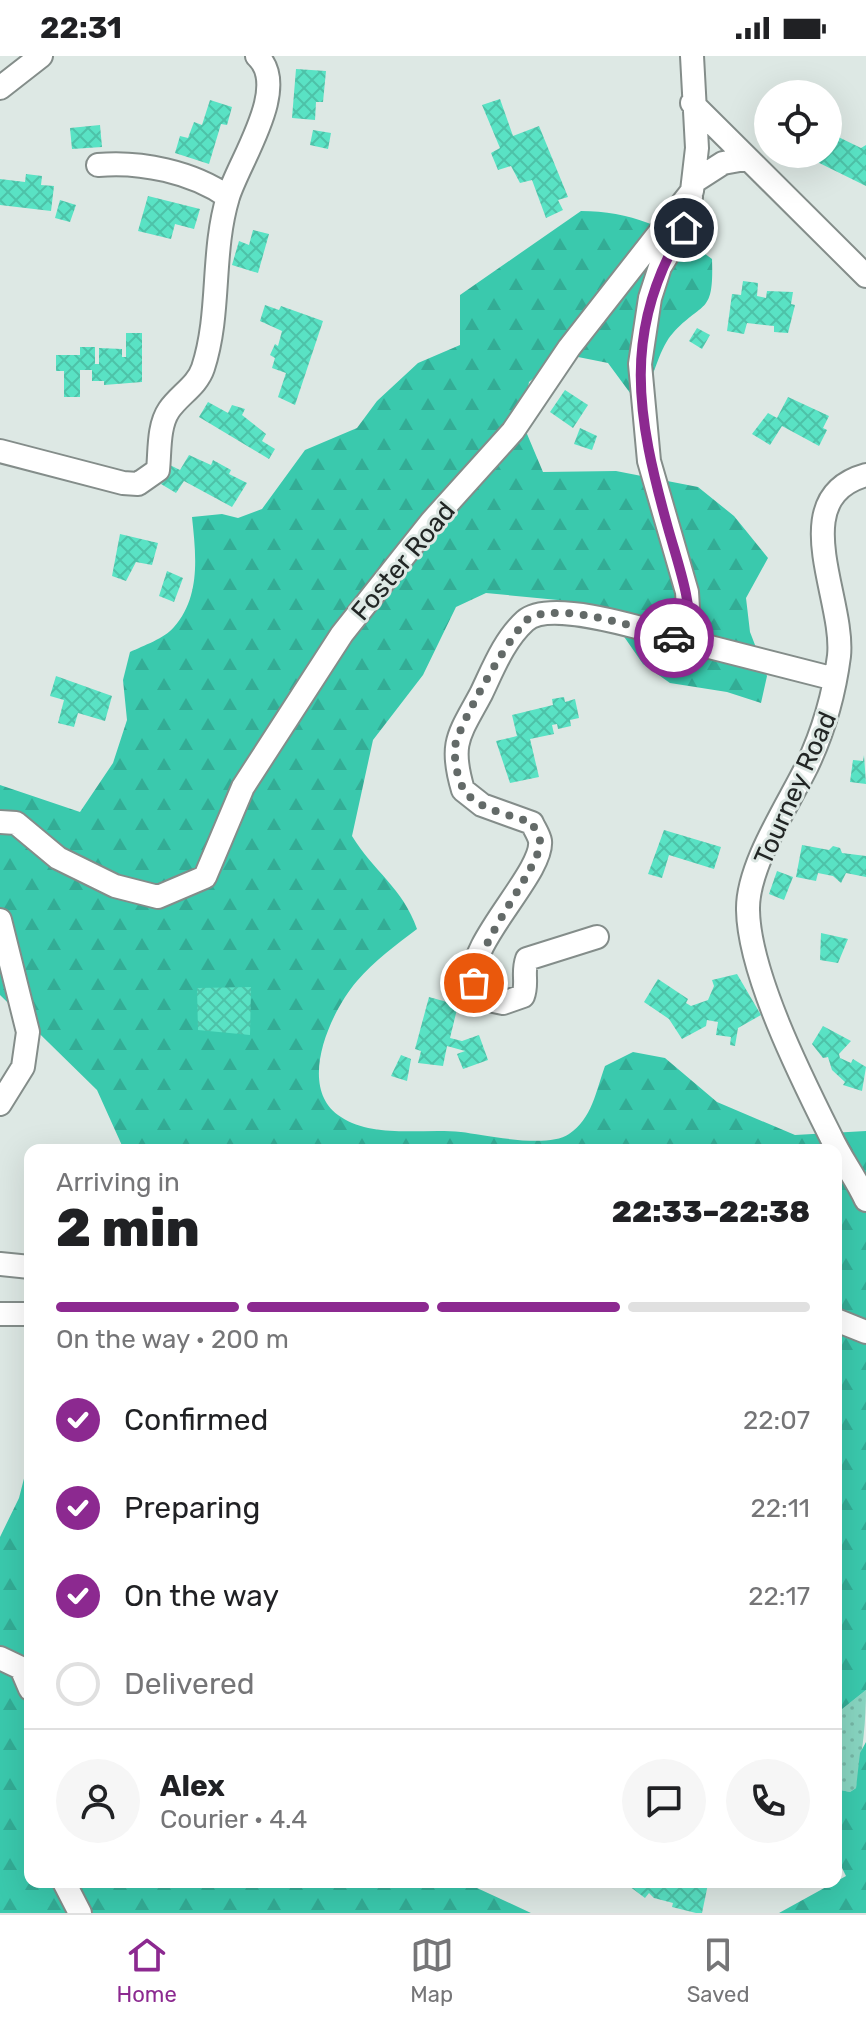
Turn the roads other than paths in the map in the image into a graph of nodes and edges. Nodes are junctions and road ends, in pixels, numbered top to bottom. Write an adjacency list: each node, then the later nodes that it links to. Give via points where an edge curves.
1 (41, 56): 4 (street)
2 (257, 56): 9 (street, via 270,77 261,121)
3 (692, 56): 5 (street)
4 (0, 88)
5 (692, 103): 6 (street); 8 (street)
6 (745, 159): 8 (street, via 723,163); 10 (street)
7 (98, 165): 9 (street, via 152,168)
8 (694, 186): 13 (street, via 684,228 660,267 650,298 640,364 649,461 687,592); 15 (street, Foster Road, via 569,348 513,431 431,522 342,634 243,787 205,877 158,897 115,886 79,871 31,833)
9 (228, 197): 11 (street, via 203,368 168,411 158,470 138,484 123,483)
10 (866, 276)
11 (0, 451)
12 (866, 475): 14 (street, via 846,480 837,489 822,520 839,634)
13 (690, 642): 14 (street, Tourney Road); 17 (street, Tourney Road, via 581,616 550,612 527,618 507,642 455,744 463,790 482,805 532,823 540,841 537,858 475,965 474,983 484,999 503,1003 523,996 527,959)
14 (835, 679): 19 (street, Tourney Road, via 834,700 775,828 748,909 762,975)
15 (0, 818)
16 (0, 920): 18 (street, via 28,1032 23,1067)
17 (597, 937)
18 (0, 1104)
19 (835, 1144)
20 (842, 1157): 21 (street, Tourney Road)
21 (866, 1200)
22 (0, 1264): 23 (street)
23 (24, 1266)
24 (0, 1314): 25 (street)
25 (24, 1314)
26 (842, 1322): 27 (street)
27 (866, 1332)
28 (0, 1658): 29 (street)
29 (24, 1675)
30 (67, 1888): 31 (street)
31 (80, 1913)

